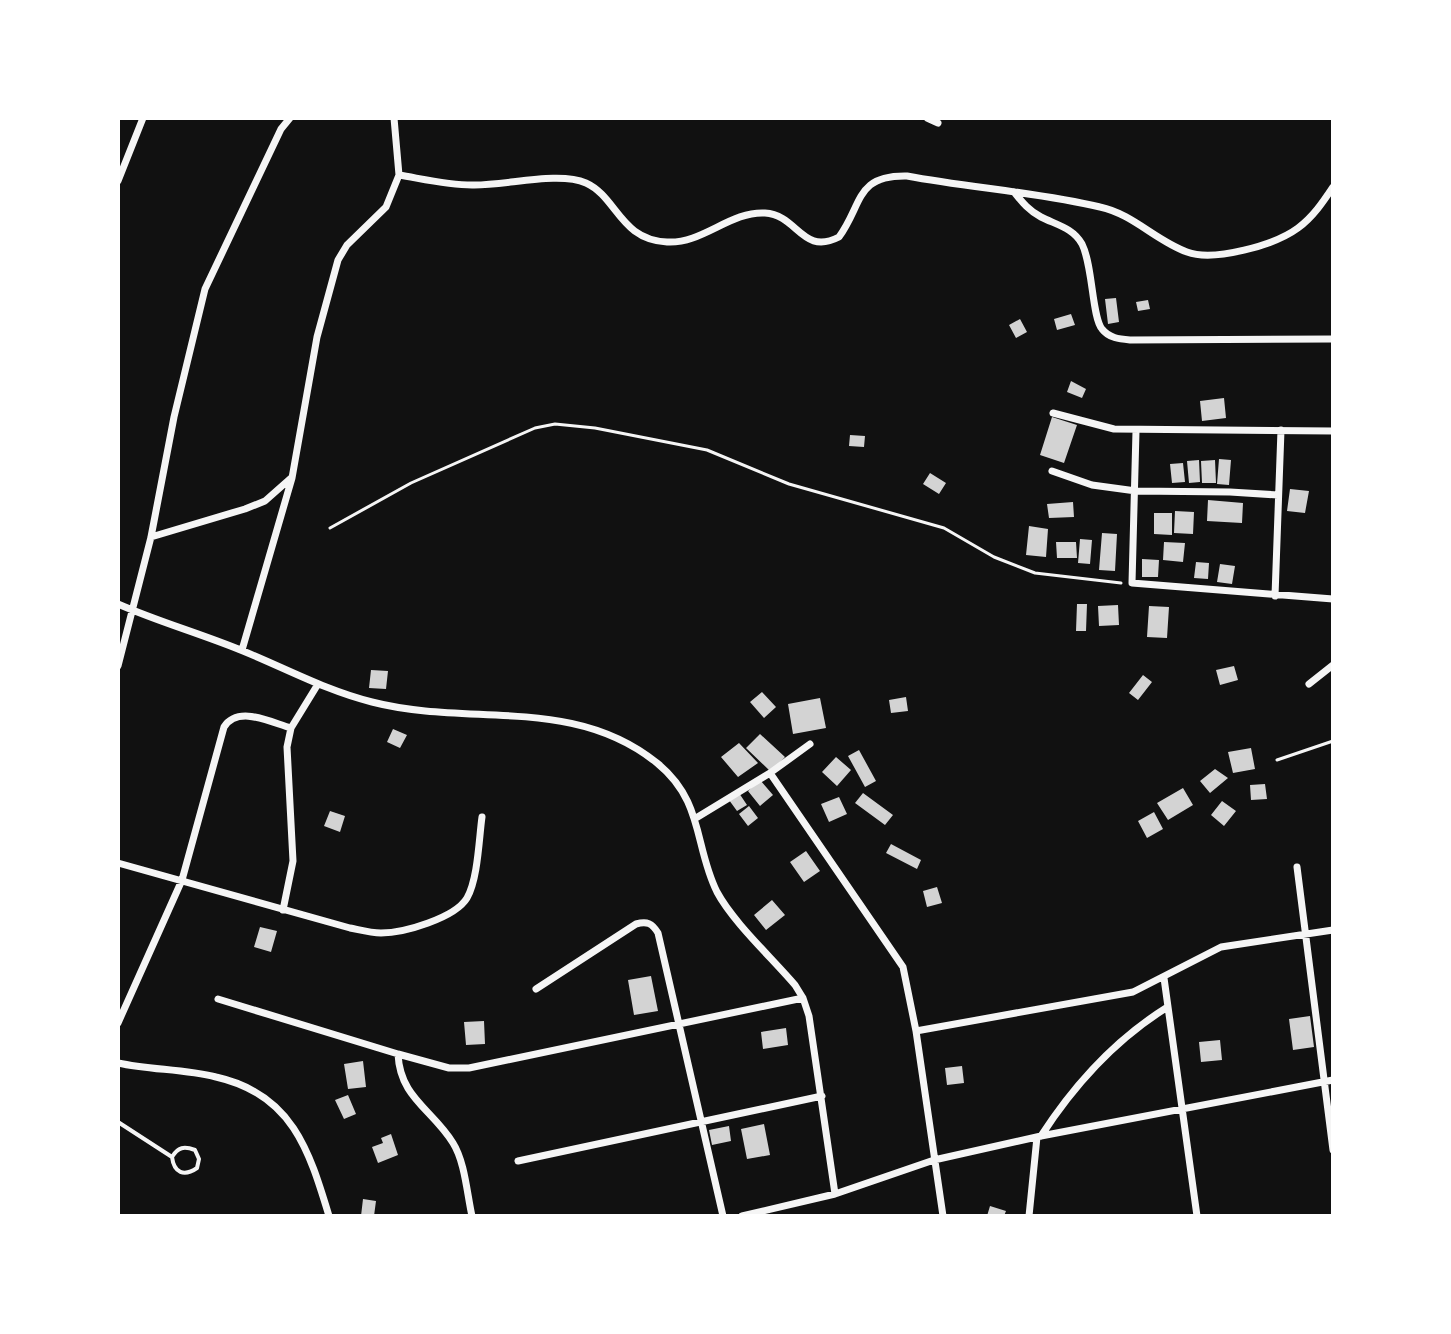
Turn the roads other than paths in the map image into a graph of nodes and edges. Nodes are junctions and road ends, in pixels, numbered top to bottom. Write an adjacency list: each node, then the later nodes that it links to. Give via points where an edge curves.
1 (143, 118): 7 (street)
2 (290, 118): 19 (street, via 205,289)
3 (394, 118): 6 (street)
4 (927, 118): 5 (street)
5 (938, 123)
6 (399, 175): 9 (street, via 469,185 571,179 591,185 631,229 656,241 683,241 737,217 768,213 786,220 810,241 830,242 846,227 866,187 891,175); 16 (street, via 386,207 338,260 317,337)
7 (118, 181)
8 (1333, 187): 9 (street, via 1317,211 1283,237 1201,255 1115,211)
9 (1014, 192): 10 (street, via 1031,211 1076,235 1087,259 1096,320 1114,338)
10 (1333, 339)
11 (1053, 413): 13 (street)
12 (1281, 430): 13 (street); 14 (street); 18 (street)
13 (1136, 431): 17 (street)
14 (1333, 431)
15 (1052, 471): 17 (street, via 1092,485)
16 (292, 478): 19 (street, via 265,501); 24 (street)
17 (1136, 491): 18 (street); 20 (street, via 1132,583)
18 (1278, 495): 20 (street)
19 (151, 537): 23 (street)
20 (1275, 596): 21 (street)
21 (1333, 599)
22 (118, 604): 23 (street)
23 (133, 611): 24 (street); 26 (street)
24 (242, 650): 27 (street)
25 (1333, 665): 28 (street)
26 (118, 666)
27 (318, 684): 29 (street); 33 (street, via 415,710 556,718 596,729 659,764)
28 (1309, 684)
29 (291, 728): 36 (street, via 245,716 229,720); 37 (street, via 286,765 293,861)
30 (810, 744): 31 (street)
31 (770, 773): 33 (street); 47 (street, via 903,967)
32 (482, 817): 37 (street, via 467,898 447,914 378,934)
33 (696, 818): 42 (street, via 717,891)
34 (118, 863): 36 (street)
35 (1297, 867): 39 (street)
36 (182, 880): 37 (street); 45 (street)
37 (283, 910)
38 (1333, 930): 39 (street)
39 (1304, 934): 40 (street, via 1221,947); 50 (street)
40 (1164, 978): 44 (street); 47 (street, via 1133,992)
41 (536, 989): 46 (street, via 636,924 649,923 658,933)
42 (803, 998): 46 (street); 51 (street)
43 (218, 999): 48 (street)
44 (1166, 1008): 52 (street); 55 (street, via 1136,1027 1096,1066)
45 (118, 1023)
46 (679, 1024): 48 (street, via 469,1068); 53 (street)
47 (916, 1031): 58 (street)
48 (398, 1054): 62 (street, via 404,1084 454,1145)
49 (118, 1063): 61 (street, via 216,1077 273,1103 310,1155)
50 (1329, 1081): 52 (street); 56 (street)
51 (822, 1096): 53 (street); 60 (street)
52 (1182, 1109): 55 (street); 67 (street)
53 (701, 1121): 59 (street); 63 (street)
54 (118, 1122): 57 (lane)
55 (1039, 1136): 58 (street); 66 (street)
56 (1333, 1150)
57 (172, 1157): 57 (lane, via 180,1173 197,1168 195,1150 177,1149)
58 (934, 1160): 60 (street); 65 (street)
59 (518, 1161)
60 (835, 1194): 64 (street)
61 (329, 1216)
62 (472, 1216)
63 (723, 1216)
64 (742, 1216)
65 (943, 1216)
66 (1029, 1216)
67 (1197, 1216)

